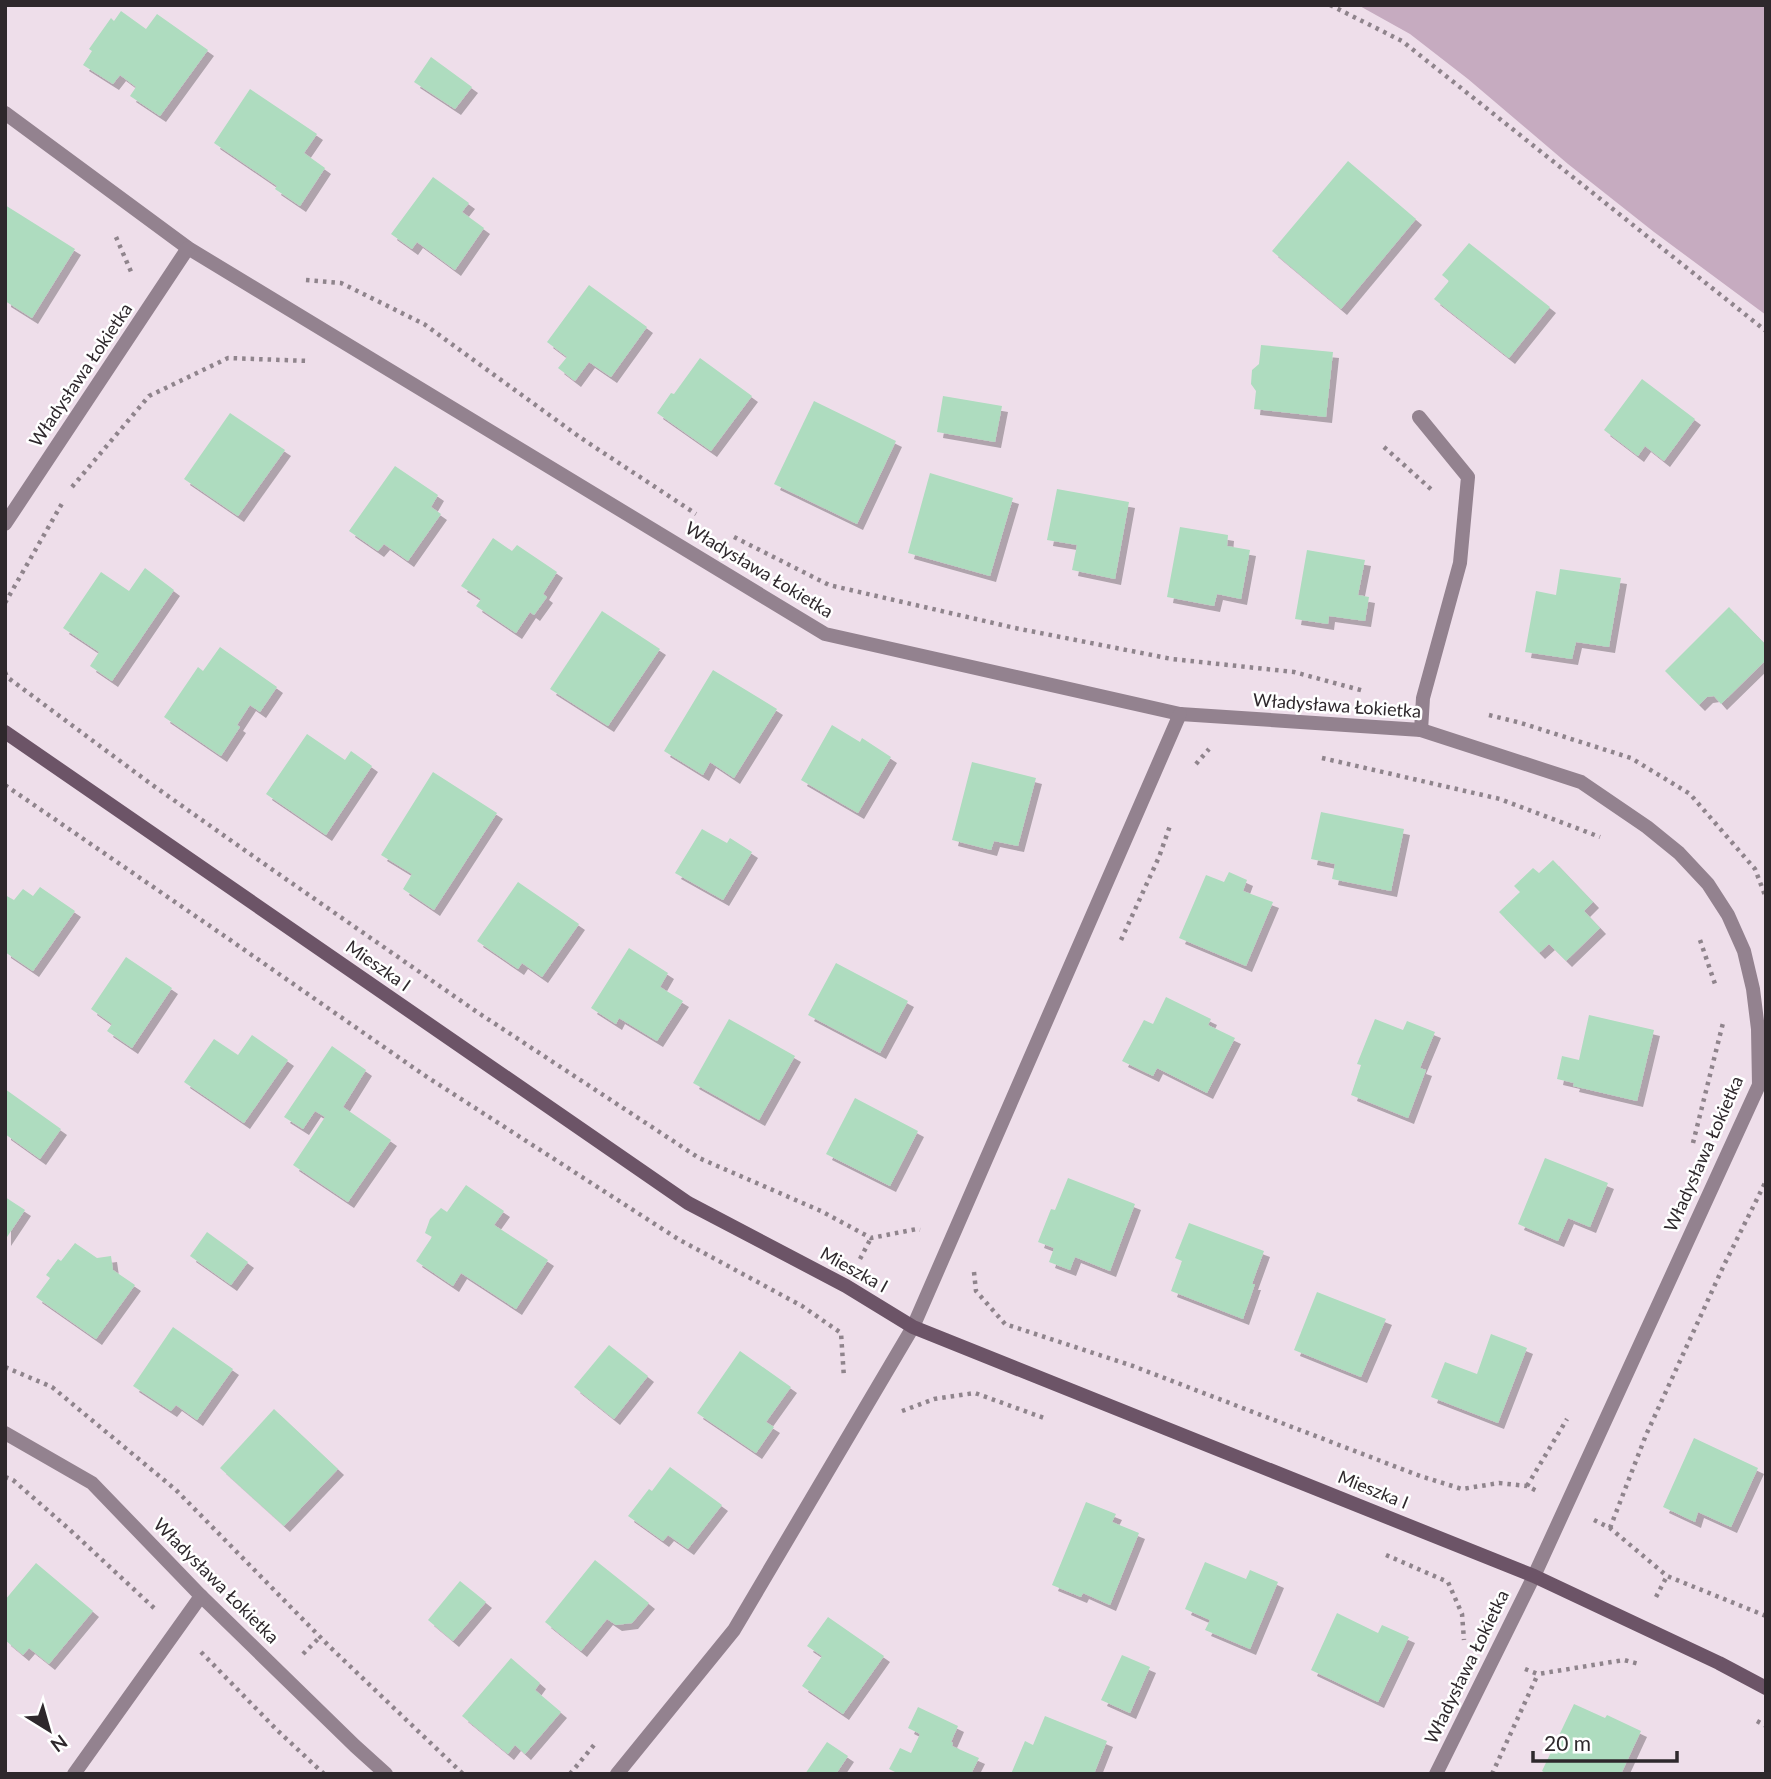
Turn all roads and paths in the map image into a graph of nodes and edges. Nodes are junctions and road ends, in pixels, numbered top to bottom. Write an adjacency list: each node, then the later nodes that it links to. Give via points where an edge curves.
1 (1330, 5): 7 (path, via 1402,41)
2 (5, 113): 4 (street, Władysława Łokietka)
3 (116, 236): 5 (path)
4 (188, 248): 13 (street, Władysława Łokietka); 19 (street, Władysława Łokietka, via 825,634)
5 (134, 279)
6 (303, 280): 12 (path, via 341,283 424,324)
7 (1766, 331)
8 (320, 362): 15 (path, via 228,358 149,396 68,492)
9 (1419, 417): 17 (street, via 1468,477 1460,563)
10 (1384, 447): 11 (path, via 1433,490)
11 (1434, 504)
12 (700, 517)
13 (5, 524)
14 (734, 537): 17 (path, via 829,585 1172,659 1294,672 1373,694)
15 (5, 603)
16 (6, 676): 36 (path, via 151,784 477,1012 699,1158 871,1238)
17 (1423, 698): 20 (street)
18 (1484, 713): 27 (path, via 1631,758 1690,793 1755,869)
19 (1180, 714): 20 (street, Władysława Łokietka); 37 (street)
20 (1421, 730): 32 (street, Władysława Łokietka, via 1581,782 1679,853 1708,884 1744,951 1753,989)
21 (5, 733): 38 (street, Mieszka I, via 688,1203 846,1286)
22 (1215, 743): 24 (path)
23 (1317, 757): 26 (path, via 1500,799)
24 (1191, 769)
25 (1173, 819): 29 (path)
26 (1610, 841)
27 (1766, 898)
28 (1699, 937): 30 (path)
29 (1118, 945)
30 (1717, 988)
31 (1725, 1013): 33 (path)
32 (1763, 1086): 43 (street, Władysława Łokietka)
33 (1693, 1146)
34 (1766, 1181): 44 (path, via 1646,1435)
35 (923, 1218): 36 (path)
36 (917, 1229): 37 (path)
37 (949, 1244): 38 (street); 42 (path, via 971,1254 976,1291 1005,1324 1133,1366 1420,1476 1462,1489 1499,1483)
38 (913, 1327): 45 (street, Mieszka I); 55 (street, via 734,1630)
39 (5, 1367): 53 (path, via 52,1387 176,1490)
40 (1567, 1419): 42 (path)
41 (5, 1433): 46 (street, Władysława Łokietka, via 92,1483)
42 (1527, 1486): 43 (path)
43 (1566, 1507): 44 (path); 45 (street, Władysława Łokietka)
44 (1610, 1528): 47 (path, via 1667,1576)
45 (1534, 1576): 49 (street, Mieszka I); 56 (street, Władysława Łokietka)
46 (201, 1596): 51 (street); 52 (street, Władysława Łokietka)
47 (1766, 1616)
48 (1538, 1674): 57 (path)
49 (1766, 1688)
50 (595, 1744): 54 (path)
51 (74, 1774)
52 (386, 1774)
53 (463, 1774)
54 (570, 1774)
55 (617, 1774)
56 (1436, 1774)
57 (1492, 1774)

